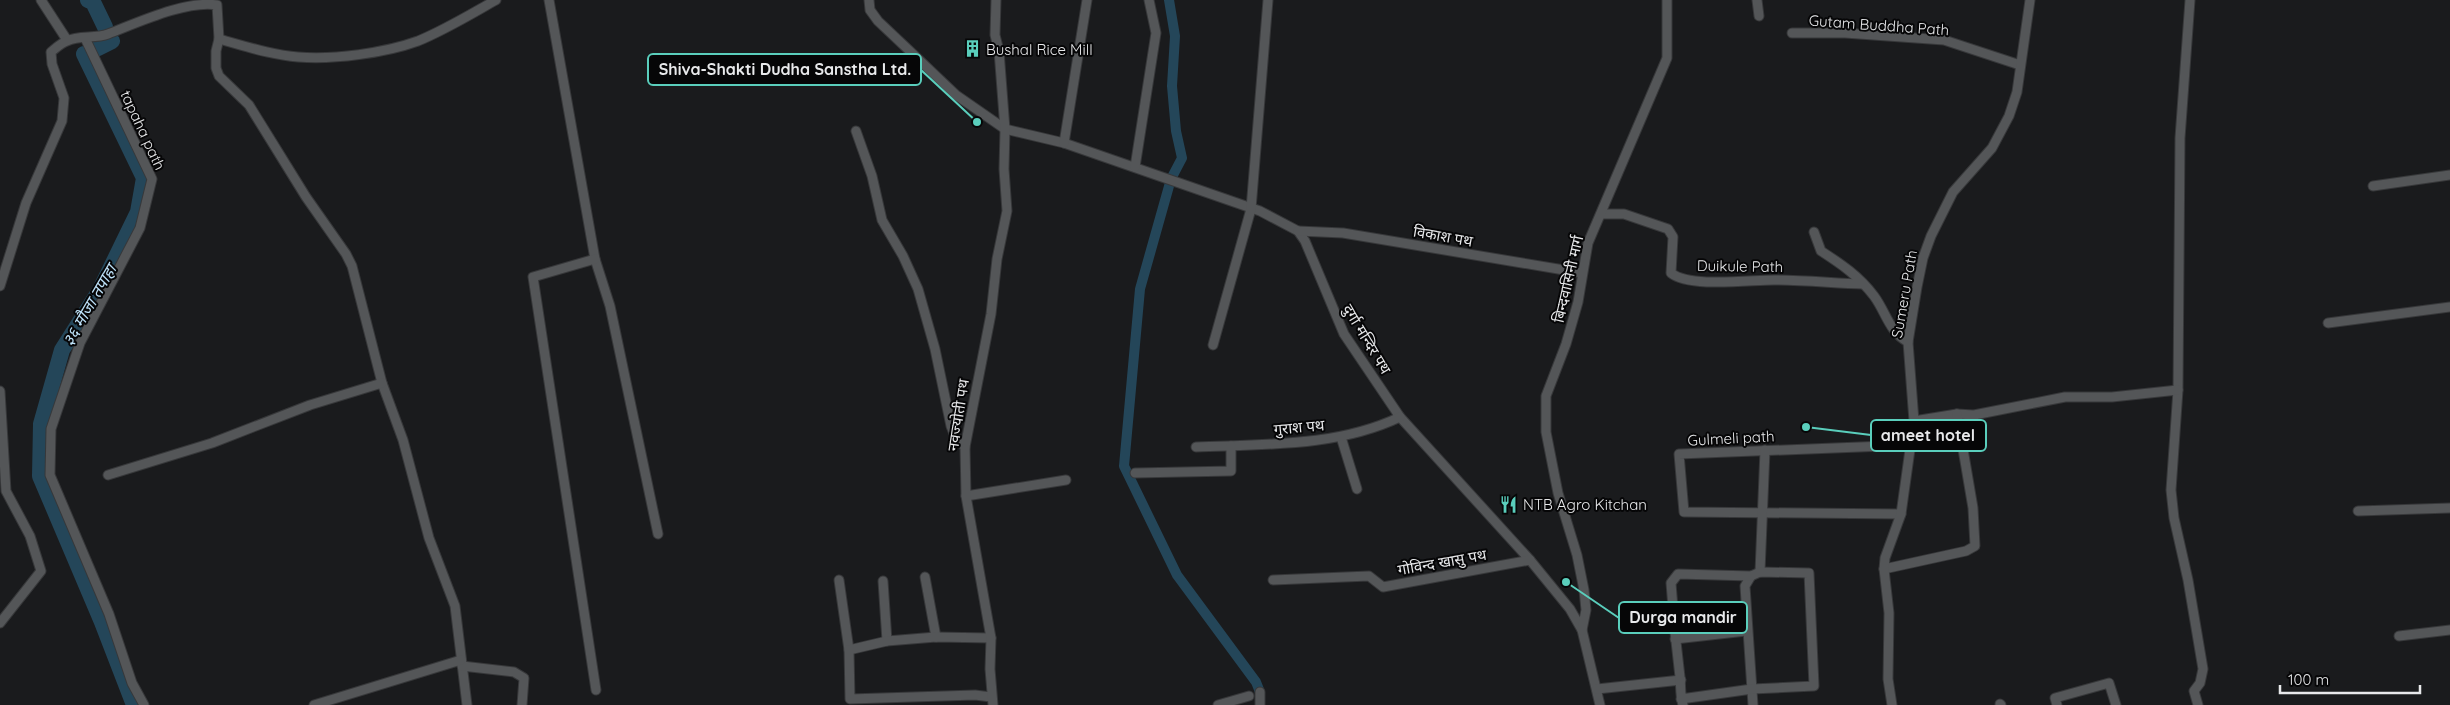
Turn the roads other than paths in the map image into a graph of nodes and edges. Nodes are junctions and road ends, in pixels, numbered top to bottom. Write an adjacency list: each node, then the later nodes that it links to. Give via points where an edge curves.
1 (41, 0): 17 (street)
2 (496, 0): 16 (street, via 418,41 341,56 298,57)
3 (549, 0): 29 (street)
4 (869, 0): 19 (street, via 870,10 878,21 956,95)
5 (996, 0): 19 (street, नवज्योती पथ, via 995,35)
6 (1087, 0): 21 (street)
7 (1149, 0): 22 (street, via 1156,33)
8 (1268, 0): 25 (street)
9 (1668, 0): 26 (street, बिन्दवासिनी मार्ग, via 1667,58 1639,118)
10 (1757, 0): 13 (street)
11 (2030, 0): 18 (street, Sumeru Path)
12 (2190, 0): 38 (street, via 2180,138)
13 (1759, 16)
14 (1792, 33): 18 (street, Gutam Buddha Path, via 1944,40)
15 (85, 38): 16 (street, via 106,35 186,5 208,2 217,5); 17 (street); 86 (street, tapaha path, via 152,179 140,228 80,343 51,429 50,475 109,614 132,683)
16 (219, 39): 37 (street, via 216,68 219,76 249,104 352,266)
17 (67, 40): 32 (street, via 51,52 64,98 62,121 26,203)
18 (2020, 65): 35 (street, Sumeru Path, via 2017,92 2002,132 1954,192 1922,258)
19 (1005, 129): 21 (street); 46 (street, नवज्योती पथ, via 1006,218)
20 (856, 131): 46 (street, via 872,176 882,220 918,289 951,426)
21 (1064, 143): 22 (street)
22 (1135, 167): 25 (street)
23 (2450, 175): 24 (street)
24 (2373, 186)
25 (1251, 209): 27 (street); 36 (street)
26 (1602, 214): 30 (street, बिन्दवासिनी मार्ग, via 1588,243); 31 (street, Duikule Path, via 1624,214 1668,229 1673,237 1672,273 1677,278 1718,282 1773,280)
27 (1298, 231): 30 (street, विकाश पथ, via 1343,233); 41 (street, दुर्गा मन्दिर पथ, via 1344,334)
28 (1814, 232): 31 (street, via 1820,251 1838,260)
29 (595, 259): 58 (street, via 610,306); 81 (street, via 533,277)
30 (1582, 273): 68 (street, बिन्दवासिनी मार्ग, via 1578,302 1551,380 1545,413 1558,494 1582,575 1586,610)
31 (1863, 284): 35 (street, via 1874,296 1896,335)
32 (0, 286)
33 (2450, 307): 34 (street)
34 (2328, 323)
35 (1908, 342): 42 (street, Sumeru Path)
36 (1213, 345)
37 (382, 383): 50 (street, via 310,404 212,443); 77 (street, via 403,440 429,538 455,606)
38 (2178, 390): 40 (street, via 2112,398 2065,397 1974,415); 97 (street, via 2172,503 2203,669 2200,683 2194,691)
39 (0, 391): 67 (street, via 6,491 30,536 41,571)
40 (1957, 414): 42 (street); 60 (street, via 1973,508 1975,546 1966,551)
41 (1400, 417): 43 (street, गुराश पथ); 59 (street, दुर्गा मन्दिर पथ)
42 (1914, 421): 44 (street, Sumeru Path)
43 (1342, 437): 45 (street, गुराश पथ); 52 (street)
44 (1910, 445): 48 (street, Gulmeli path); 57 (street, Sumeru Path)
45 (1232, 446): 47 (street, गुराश पथ); 49 (street, via 1231,471)
46 (965, 447): 53 (street, नवज्योती पथ)
47 (1196, 447)
48 (1765, 450): 55 (street); 55 (street, Gulmeli path, via 1680,454 1684,512)
49 (1135, 473)
50 (108, 475)
51 (1066, 480): 53 (street)
52 (1357, 489)
53 (966, 496): 73 (street, नवज्योती पथ)
54 (2450, 508): 56 (street)
55 (1762, 511): 57 (street, Gulmeli path); 61 (street)
56 (2358, 511)
57 (1901, 514): 60 (street, Sumeru Path)
58 (658, 534)
59 (1530, 560): 65 (street, गोविन्द खासु पथ, via 1383,587 1369,576); 68 (street, दुर्गा मन्दिर पथ, via 1560,595)
60 (1884, 569): 94 (street, Sumeru Path)
61 (1760, 572): 62 (street); 80 (street, via 1809,573 1814,686)
62 (1751, 576): 70 (street, via 1745,586); 74 (street, via 1678,574 1671,583)
63 (925, 577): 72 (street)
64 (839, 580): 76 (street)
65 (1273, 580)
66 (883, 581): 75 (street)
67 (0, 623)
68 (1582, 630): 79 (street, दुर्गा मन्दिर पथ)
69 (2450, 630): 71 (street)
70 (1746, 631): 74 (street); 80 (street)
71 (2399, 636)
72 (936, 637): 73 (street); 75 (street)
73 (992, 638): 84 (street, नवज्योती पथ)
74 (1675, 639): 78 (street)
75 (887, 641): 76 (street)
76 (849, 650): 84 (street, via 850,699 975,695)
77 (461, 663): 87 (street); 88 (street); 89 (street, via 514,672 524,678)
78 (1681, 680): 79 (street); 85 (street)
79 (1597, 689): 92 (street, दुर्गा मन्दिर पथ)
80 (1752, 689): 85 (street); 93 (street)
81 (596, 690)
82 (1260, 692): 91 (street)
83 (1249, 696): 90 (street)
84 (992, 701)
85 (1682, 702)
86 (144, 705)
87 (314, 705)
88 (467, 705)
89 (522, 705)
90 (1218, 705)
91 (1260, 705)
92 (1600, 705)
93 (1753, 705)
94 (1892, 705)
95 (2057, 705): 96 (street, via 2055,698 2109,683)
96 (2116, 705)
97 (2198, 705)

